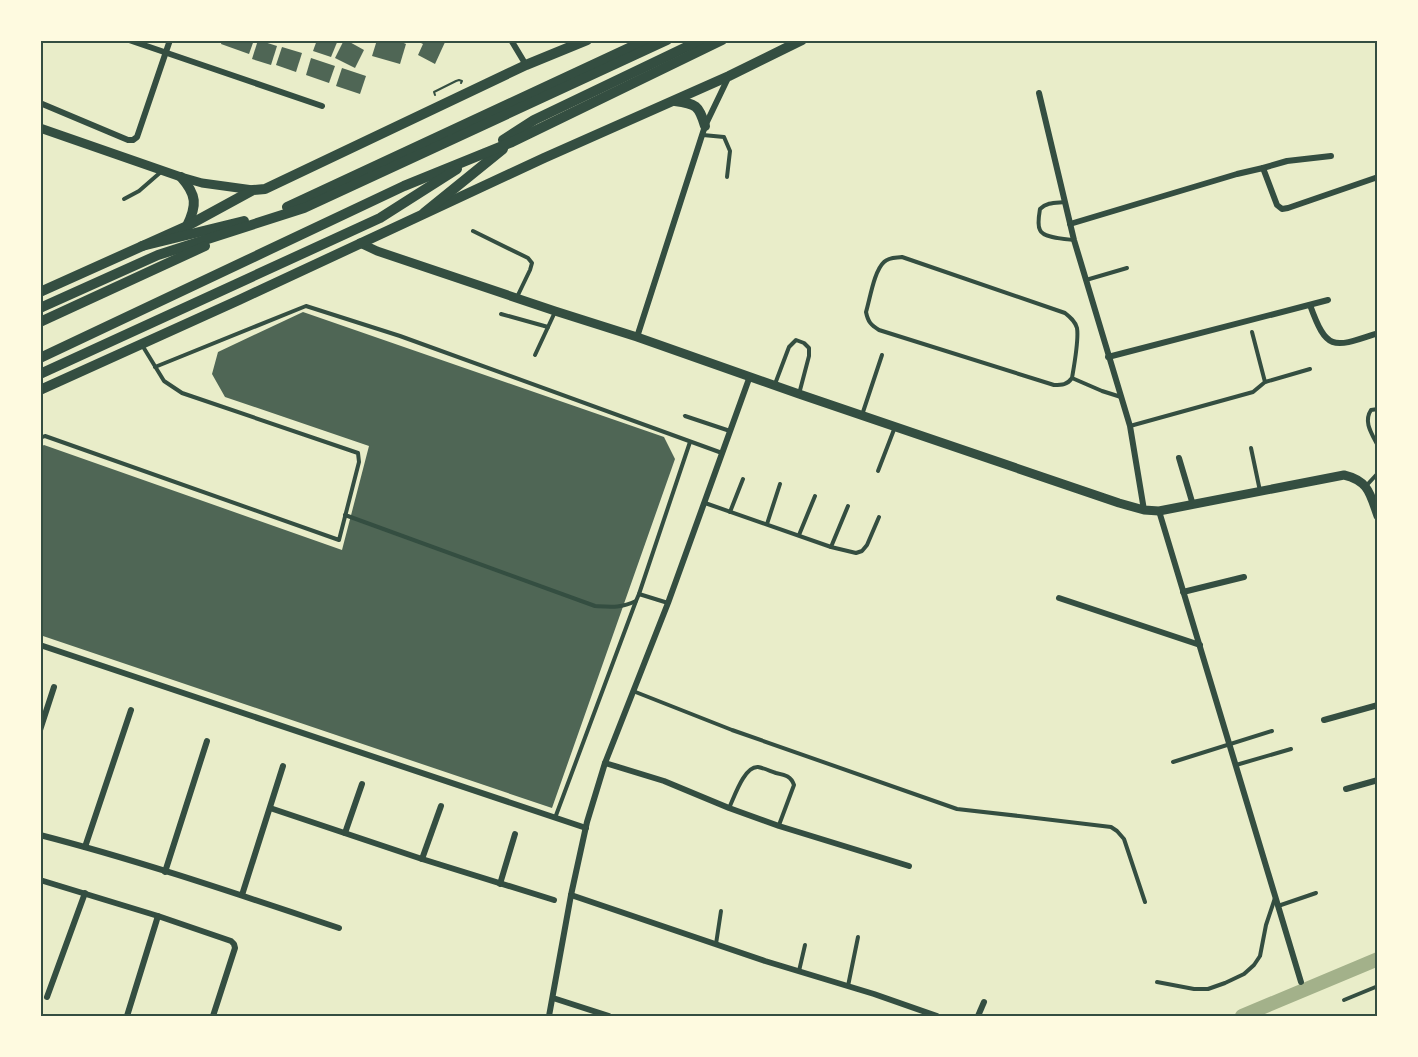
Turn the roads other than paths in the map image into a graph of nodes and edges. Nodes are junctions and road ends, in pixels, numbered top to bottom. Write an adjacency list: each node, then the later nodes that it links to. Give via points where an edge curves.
1 (129, 40): 10 (street)
2 (170, 40): 10 (street)
3 (512, 40): 11 (street)
4 (587, 40): 11 (main road)
5 (646, 40): 29 (main road)
6 (667, 40): 43 (main road, via 304,208 158,255)
7 (701, 40): 58 (main road, via 534,120 380,218)
8 (722, 40): 19 (main road)
9 (802, 40): 12 (main road)
10 (166, 52): 15 (street, via 133,140); 16 (street)
11 (526, 65): 26 (main road, via 265,189)
12 (729, 76): 14 (main road); 18 (street)
13 (1039, 93): 28 (street)
14 (673, 101): 18 (main road, via 692,103 701,112); 30 (main road)
15 (40, 103)
16 (322, 106)
17 (40, 128): 22 (street)
18 (703, 130): 24 (lane, via 724,137 730,151); 50 (street)
19 (512, 142): 30 (main road); 55 (main road, via 404,186)
20 (1331, 156): 21 (street)
21 (1263, 168): 25 (street, via 1282,209); 31 (street)
22 (162, 171): 23 (street); 27 (lane)
23 (181, 177): 26 (street); 32 (main road, via 194,202)
24 (727, 177)
25 (1377, 177)
26 (253, 190): 32 (main road)
27 (124, 198)
28 (1065, 202): 31 (street); 34 (lane, via 1048,203 1040,209 1039,228 1046,236)
29 (276, 213): 36 (main road); 46 (main road)
30 (424, 213): 35 (main road)
31 (1070, 224): 34 (street)
32 (187, 226): 36 (main road)
33 (473, 231): 40 (lane, via 532,263)
34 (1074, 240): 38 (street)
35 (360, 243): 40 (street); 51 (main road)
36 (142, 246): 39 (main road)
37 (1127, 268): 38 (lane)
38 (1086, 281): 54 (street)
39 (40, 292)
40 (516, 298): 44 (street)
41 (1328, 300): 42 (street)
42 (1310, 305): 49 (street, via 1324,337 1331,342 1341,344); 54 (street)
43 (40, 308)
44 (555, 311): 47 (lane); 50 (street)
45 (501, 314): 47 (lane)
46 (40, 322)
47 (548, 327): 52 (lane)
48 (1252, 332): 61 (lane)
49 (1377, 333)
50 (638, 337): 59 (street)
51 (141, 344): 56 (lane); 63 (main road)
52 (535, 355)
53 (882, 356): 67 (lane)
54 (1108, 357): 65 (street)
55 (40, 358)
56 (155, 367): 73 (lane, via 306,306); 91 (lane, via 164,381 182,393 358,453)
57 (1310, 369): 61 (lane)
58 (40, 374)
59 (750, 376): 62 (street); 71 (street)
60 (1072, 378): 60 (lane, via 1063,385 1054,385 879,330 867,320 866,312 878,269 885,261 902,257 1065,313 1077,327); 65 (lane)
61 (1265, 382): 69 (lane, via 1253,392)
62 (774, 385): 64 (street); 64 (lane, via 789,347 796,340 804,343 809,356)
63 (40, 390)
64 (799, 394): 67 (street)
65 (1121, 397): 69 (street)
66 (1377, 409): 74 (lane, via 1367,416)
67 (862, 415): 70 (street)
68 (685, 416): 71 (lane)
69 (1130, 426): 88 (street)
70 (895, 427): 78 (lane); 88 (street)
71 (730, 432): 76 (street)
72 (40, 438): 91 (lane, via 45,436 339,540)
73 (690, 442): 76 (lane); 99 (lane)
74 (1377, 446)
75 (1251, 448): 83 (lane)
76 (722, 453): 85 (street)
77 (1179, 458): 86 (street)
78 (878, 471)
79 (1377, 473): 82 (lane)
80 (742, 479): 90 (lane)
81 (780, 484): 94 (lane)
82 (1366, 486): 83 (street, via 1344,475); 92 (street)
83 (1260, 491): 86 (street)
84 (815, 496): 95 (lane)
85 (705, 503): 90 (lane); 102 (street)
86 (1193, 505): 89 (street)
87 (848, 506): 96 (lane)
88 (1144, 510): 89 (street)
89 (1159, 511): 98 (street)
90 (729, 512): 94 (lane)
91 (345, 515): 101 (lane, via 595,606 615,608)
92 (1377, 516)
93 (879, 518): 96 (lane, via 862,551)
94 (767, 524): 95 (lane)
95 (799, 535): 96 (lane)
96 (831, 547)
97 (1245, 577): 98 (street)
98 (1183, 592): 104 (street)
99 (639, 594): 101 (lane); 102 (lane)
100 (1059, 598): 104 (street)
101 (636, 601): 127 (lane)
102 (668, 603): 106 (street)
103 (40, 645): 127 (street)
104 (1200, 645): 115 (street)
105 (54, 687): 109 (street)
106 (633, 691): 118 (street); 145 (lane, via 957,809 1111,827 1125,839)
107 (40, 704): 109 (street)
108 (1377, 705): 111 (street)
109 (48, 706): 112 (street)
110 (131, 710): 133 (street)
111 (1324, 720)
112 (40, 730)
113 (1272, 731): 115 (lane)
114 (207, 741): 136 (street)
115 (1230, 744): 117 (lane); 119 (street)
116 (1291, 749): 119 (lane)
117 (1173, 762)
118 (605, 763): 126 (street, via 664,781); 129 (street)
119 (1236, 765): 143 (street)
120 (283, 766): 125 (street)
121 (1377, 780): 123 (street)
122 (362, 784): 130 (street)
123 (1346, 789)
124 (441, 806): 134 (street)
125 (270, 808): 130 (street); 141 (street)
126 (729, 808): 128 (street); 128 (lane, via 751,769 788,776 795,785)
127 (555, 818): 129 (street)
128 (779, 826): 135 (street)
129 (586, 828): 142 (street)
130 (345, 833): 134 (street)
131 (515, 834): 138 (street)
132 (40, 835): 133 (street)
133 (85, 847): 136 (street)
134 (422, 859): 138 (street)
135 (909, 866)
136 (165, 872): 141 (street)
137 (40, 880): 139 (street)
138 (500, 884): 144 (street)
139 (85, 893): 148 (street); 158 (street)
140 (1316, 893): 146 (lane)
141 (242, 895): 149 (street)
142 (571, 895): 151 (street); 159 (street)
143 (1275, 897): 146 (street); 154 (lane, via 1260,956 1244,974 1208,989)
144 (554, 900)
145 (1145, 902)
146 (1278, 906): 155 (street)
147 (721, 910): 151 (lane)
148 (158, 916): 162 (street); 163 (street, via 234,944)
149 (339, 928)
150 (858, 937): 156 (lane)
151 (716, 944): 153 (street)
152 (805, 945): 153 (lane)
153 (798, 972): 156 (street)
154 (1157, 982)
155 (1301, 982)
156 (848, 986): 166 (street)
157 (1377, 986): 160 (lane)
158 (47, 997)
159 (553, 998): 164 (street); 165 (street)
160 (1344, 1000)
161 (984, 1002): 167 (street)
162 (127, 1017)
163 (213, 1017)
164 (549, 1017)
165 (609, 1017)
166 (937, 1017)
167 (978, 1017)

